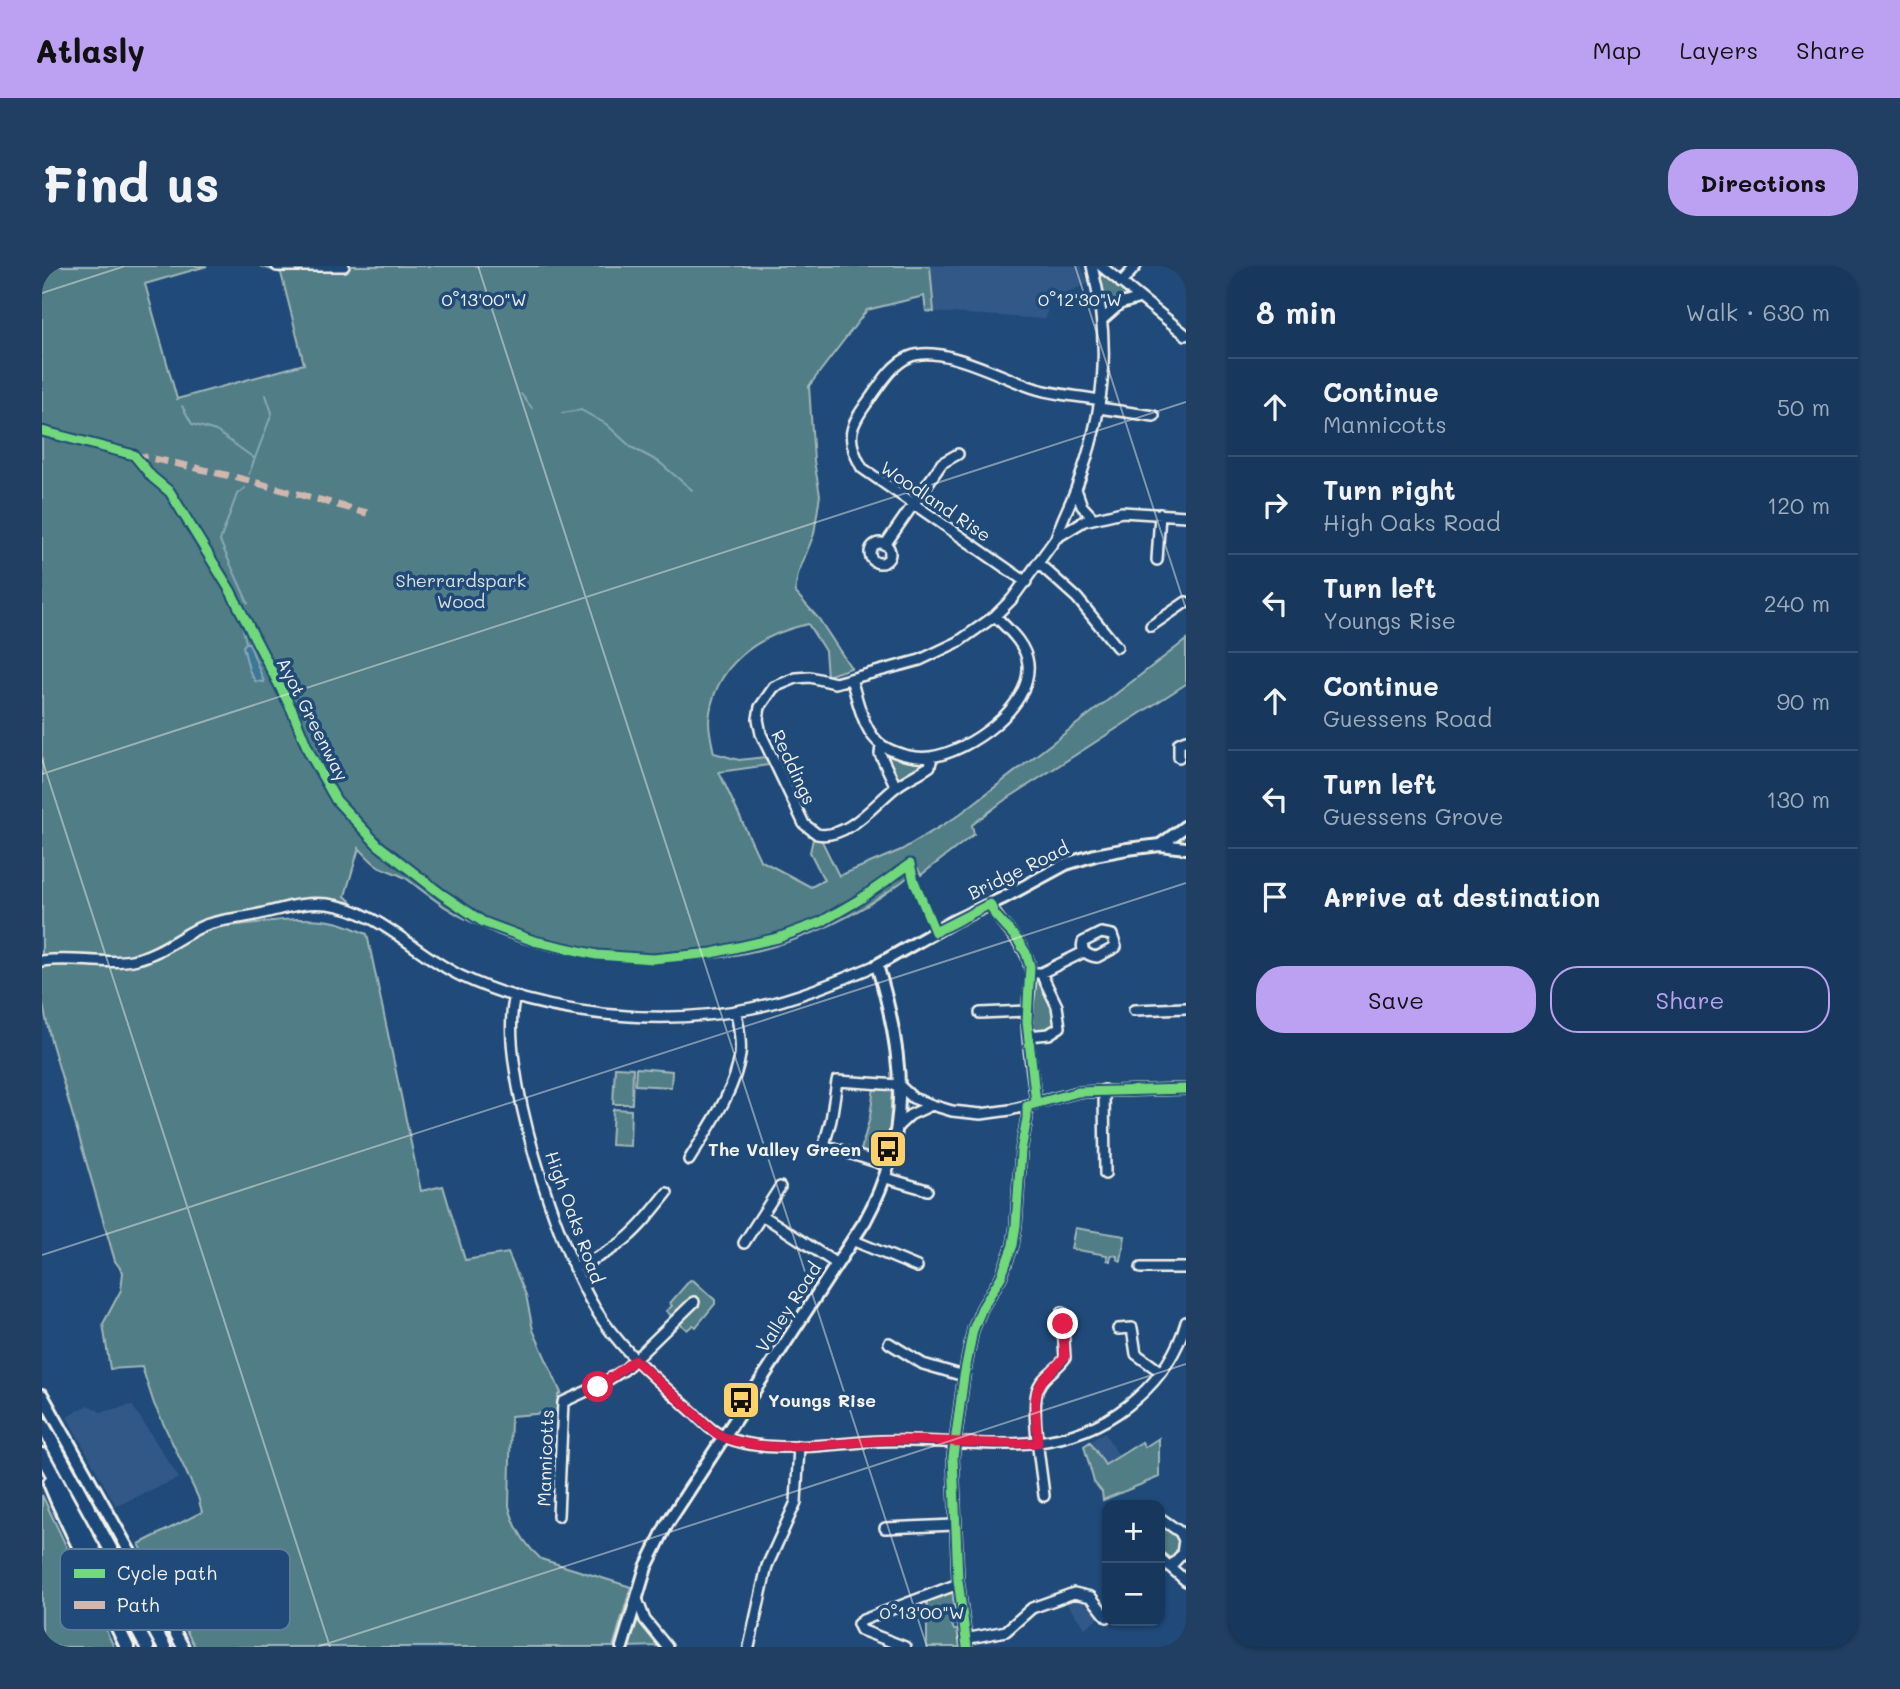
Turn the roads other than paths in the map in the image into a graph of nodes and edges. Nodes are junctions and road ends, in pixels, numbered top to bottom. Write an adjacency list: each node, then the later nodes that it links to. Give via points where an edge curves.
1 (277, 266): 2 (street)
2 (344, 266)
3 (1092, 266): 8 (street)
4 (1101, 266): 6 (street)
5 (1136, 266): 6 (street)
6 (1121, 283): 7 (street)
7 (1140, 298): 8 (street, via 1120,304); 9 (street)
8 (1103, 319): 10 (street)
9 (1186, 335)
10 (1100, 404): 11 (street); 13 (street); 14 (street, Woodland Rise, via 1041,390 931,353 905,359 857,416 850,434 862,468)
11 (1154, 416)
12 (958, 454): 14 (street, via 942,463)
13 (1076, 489): 17 (street); 18 (street)
14 (914, 505): 19 (street); 22 (street, Woodland Rise)
15 (1160, 514): 16 (street); 17 (street); 20 (street)
16 (1186, 516)
17 (1093, 518): 18 (street)
18 (1056, 538): 21 (street)
19 (885, 545)
20 (1157, 560)
21 (1038, 563): 22 (street); 26 (street, via 1077,598)
22 (1026, 582): 24 (street)
23 (1186, 602): 25 (street)
24 (995, 616): 27 (street, via 939,652); 30 (street, via 1026,654 1026,684 1013,708 991,728)
25 (1151, 626)
26 (1117, 647)
27 (851, 679): 29 (street, via 863,717); 32 (street, Reddings, via 835,683 796,678 774,687 759,712 764,742 804,824 817,834 832,834 854,823)
28 (1186, 740): 31 (street, via 1179,743)
29 (881, 745): 30 (street, via 905,755); 32 (street, via 880,754)
30 (932, 757): 32 (street, Reddings, via 930,766)
31 (1179, 757)
32 (896, 787)
33 (1186, 826): 34 (main road)
34 (1160, 845): 35 (main road, Bridge Road); 36 (main road, Bridge Road, via 1081,859)
35 (1186, 848)
36 (990, 904): 39 (main road, Bridge Road); 40 (street, via 1026,953)
37 (1084, 952): 41 (street)
38 (42, 961): 42 (street, via 135,959 225,919 314,903 346,908 376,922 442,967)
39 (877, 965): 45 (street, via 798,996); 49 (main road, Valley Road, via 893,1028)
40 (1030, 973): 41 (street); 46 (street)
41 (1041, 973): 48 (street, via 1057,1006 1060,1027 1049,1034)
42 (515, 996): 45 (street, via 631,1015); 66 (street, High Oaks Road, via 513,1047 526,1118)
43 (1186, 1008): 44 (street)
44 (1133, 1010)
45 (736, 1011): 55 (street, via 737,1066 727,1094)
46 (1027, 1011): 47 (street); 48 (street)
47 (980, 1013)
48 (1028, 1036): 52 (street)
49 (899, 1085): 53 (street, via 913,1098); 54 (main road, Valley Road); 56 (street, via 836,1080 824,1145)
50 (1186, 1089): 51 (street)
51 (1104, 1090): 52 (street); 57 (street)
52 (1031, 1104): 53 (street, via 982,1114); 76 (street, via 1021,1151 1013,1245 978,1318)
53 (932, 1105): 54 (street)
54 (897, 1127): 56 (main road, Valley Road)
55 (689, 1160)
56 (888, 1172): 59 (street); 62 (main road, Valley Road)
57 (1105, 1174)
58 (780, 1186): 61 (street)
59 (927, 1190)
60 (667, 1193): 66 (street, via 617,1247)
61 (762, 1215): 63 (street); 64 (street)
62 (852, 1240): 64 (main road, Valley Road); 65 (street)
63 (744, 1243)
64 (837, 1264): 79 (main road, Valley Road)
65 (917, 1267)
66 (574, 1268): 74 (street, High Oaks Road, via 606,1326)
67 (1141, 1268): 68 (street)
68 (1186, 1268)
69 (694, 1302): 74 (street)
70 (1062, 1312): 81 (street, via 1065,1357 1042,1381 1036,1395)
71 (1186, 1322): 75 (street)
72 (1118, 1329): 75 (street, via 1132,1328 1136,1354)
73 (888, 1343): 76 (street, via 923,1363)
74 (635, 1360): 79 (street, High Oaks Road); 85 (street, Mannicotts, via 598,1387 563,1402)
75 (1161, 1372): 81 (street, via 1105,1422 1072,1437)
76 (964, 1376): 80 (street)
77 (42, 1395): 92 (main road)
78 (42, 1424): 91 (highway)
79 (724, 1437): 82 (street); 97 (main road, Valley Road, via 655,1546)
80 (954, 1442): 81 (street); 82 (street, via 895,1440); 87 (street)
81 (1038, 1443): 84 (street)
82 (799, 1446): 110 (street, via 796,1502 767,1566)
83 (44, 1458): 89 (highway, via 52,1489); 90 (highway)
84 (1044, 1496)
85 (558, 1516)
86 (1165, 1522): 94 (street, via 1184,1540 1181,1554)
87 (954, 1525): 88 (street); 96 (street)
88 (885, 1528)
89 (80, 1549)
90 (94, 1549)
91 (110, 1549)
92 (128, 1549)
93 (1165, 1562): 94 (street)
94 (1170, 1567): 95 (street)
95 (1186, 1581)
96 (958, 1584): 103 (street); 111 (street, via 859,1624 861,1630)
97 (637, 1599): 108 (main road, Valley Road); 109 (street, via 645,1620)
98 (1102, 1610): 103 (street, via 1091,1597 1074,1593 1032,1608 1006,1631)
99 (119, 1630): 104 (highway)
100 (138, 1630): 105 (highway)
101 (155, 1630): 106 (highway)
102 (173, 1630): 107 (main road)
103 (966, 1643)
104 (127, 1647)
105 (147, 1647)
106 (164, 1647)
107 (183, 1647)
108 (622, 1647)
109 (667, 1647)
110 (749, 1647)
111 (905, 1647)

